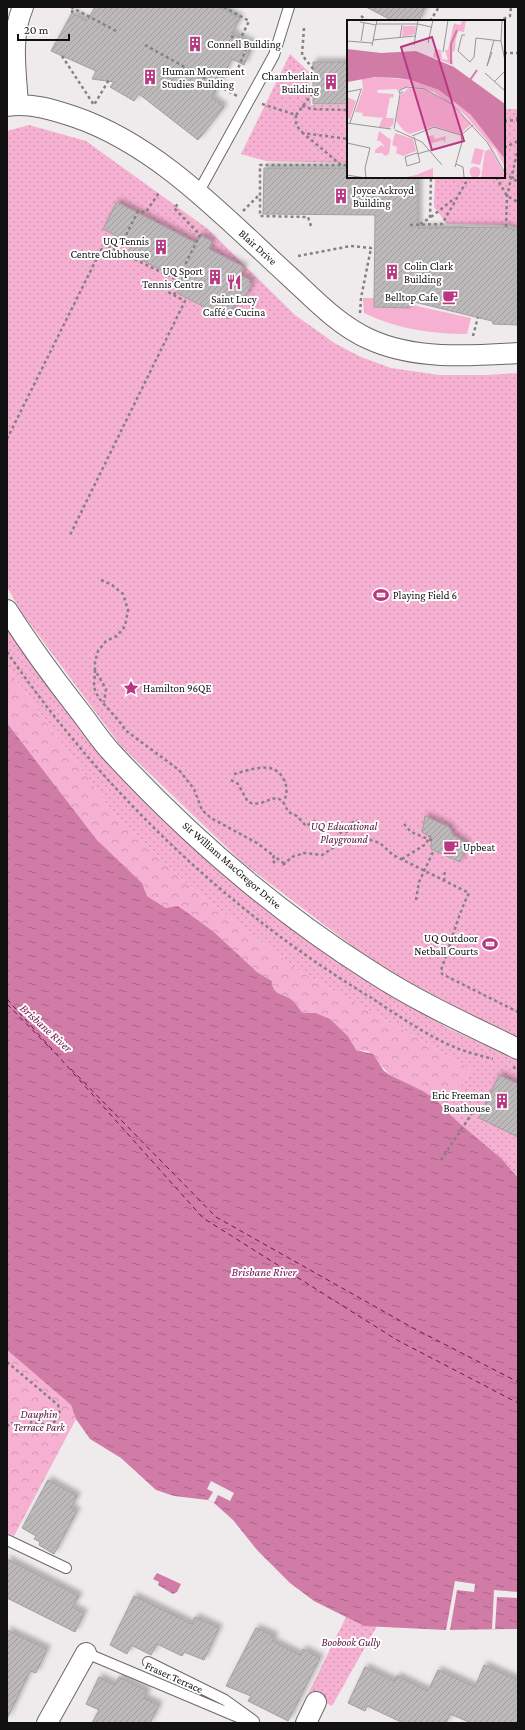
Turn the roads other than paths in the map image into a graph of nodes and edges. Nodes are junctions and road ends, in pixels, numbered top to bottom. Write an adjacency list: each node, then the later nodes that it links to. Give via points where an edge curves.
1 (289, 7): 4 (lane, via 274,55)
2 (18, 10): 3 (street)
3 (13, 105): 4 (street, Blair Drive, via 58,111 98,125 158,162)
4 (198, 193): 5 (street, Blair Drive, via 338,321 368,339 394,349 442,355)
5 (518, 353)
6 (7, 610): 7 (street, Sir William MacGregor Drive, via 54,678 112,753 237,872 294,917 373,973)
7 (515, 1058)
8 (7, 1540): 9 (lane)
9 (66, 1568)
10 (86, 1653): 13 (street); 14 (lane, Fraser Terrace)
11 (148, 1662): 15 (lane, Fraser Terrace, via 225,1700)
12 (316, 1702): 16 (street)
13 (48, 1723)
14 (252, 1723)
15 (257, 1723)
16 (306, 1723)

